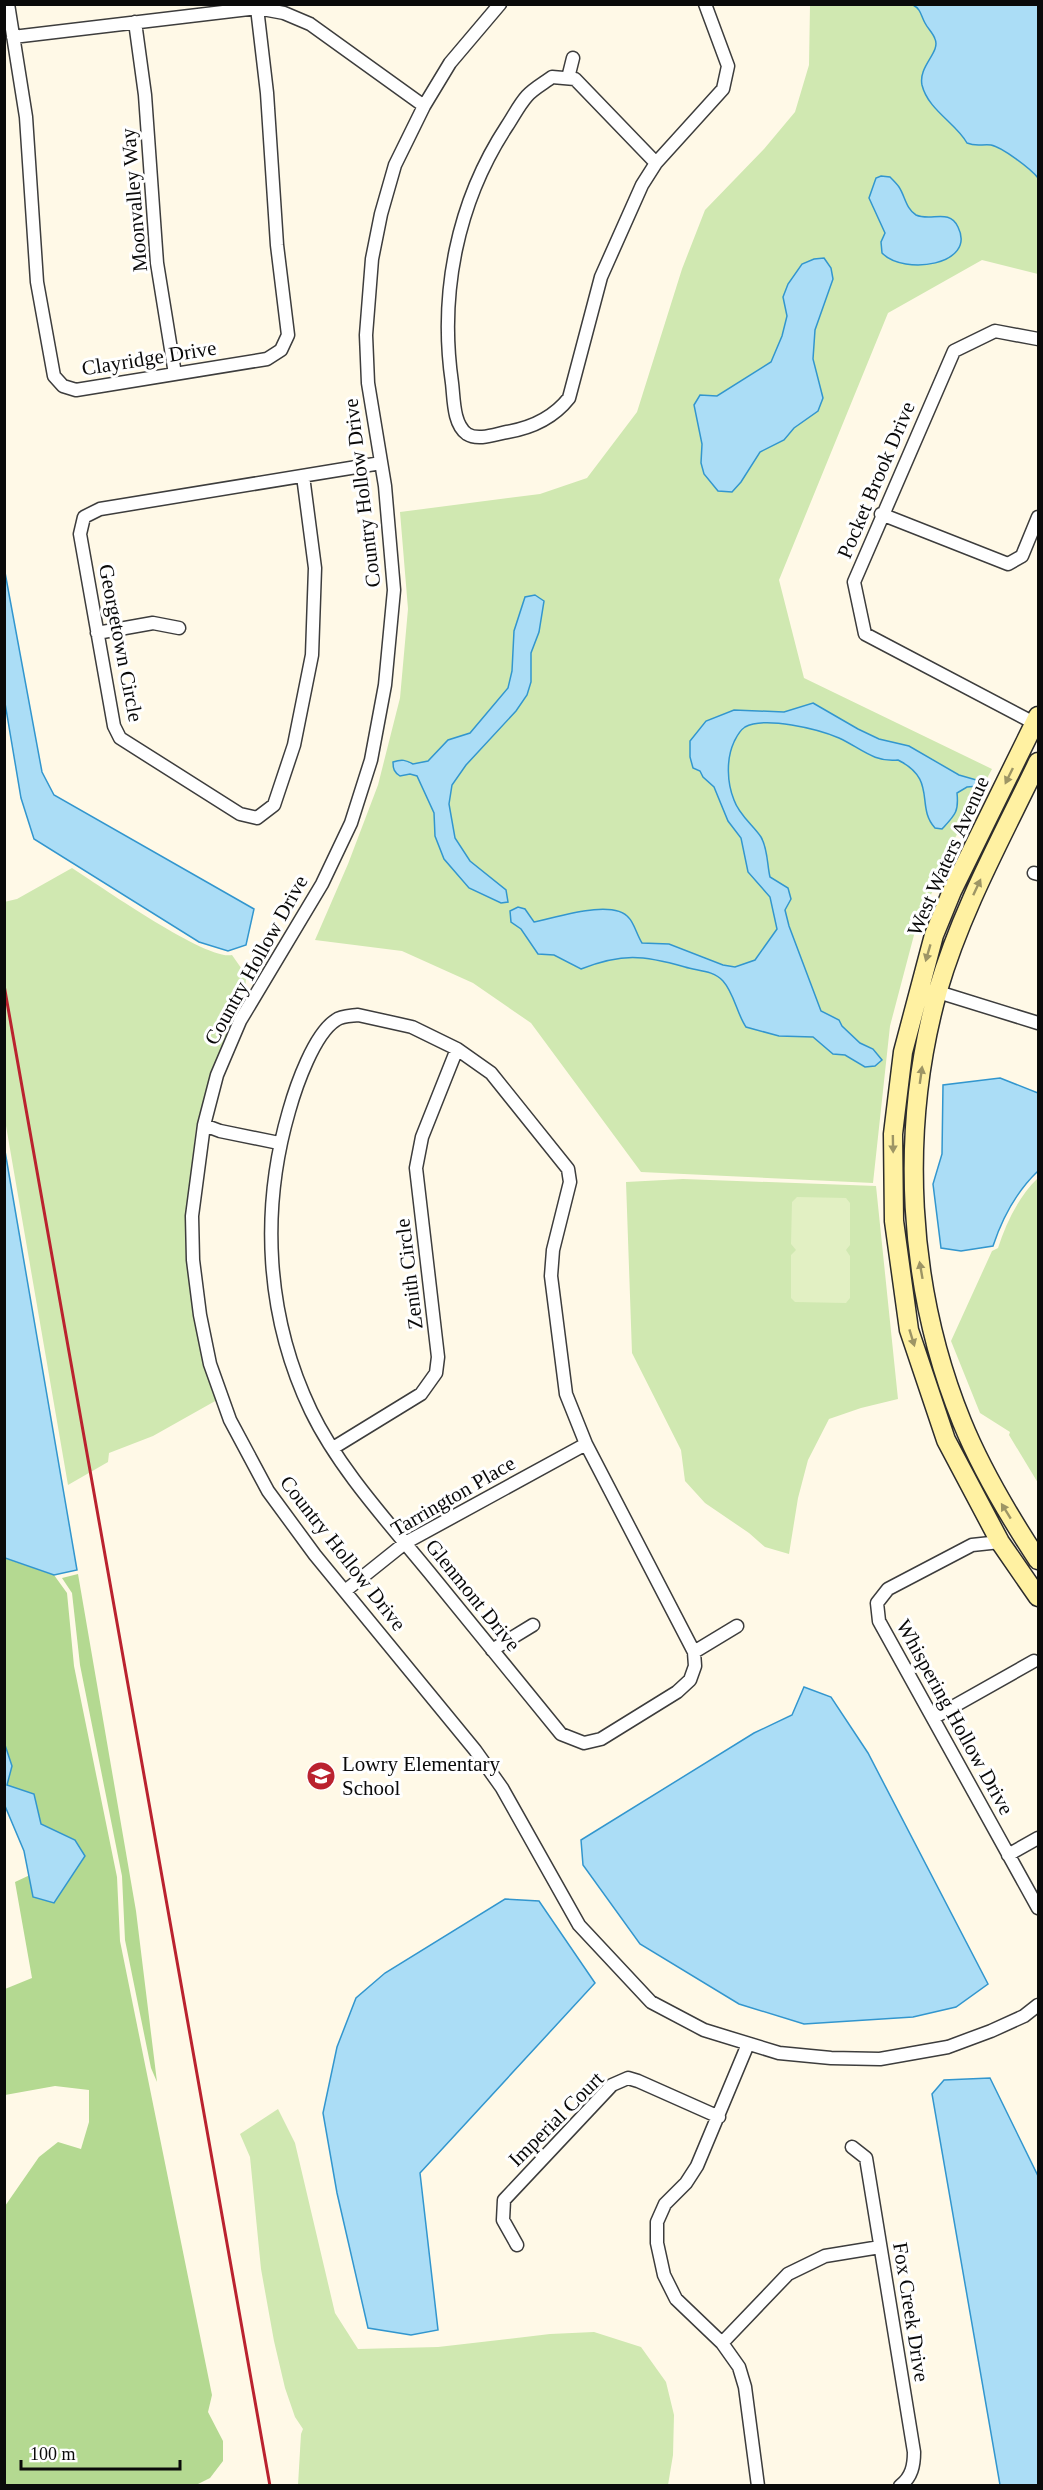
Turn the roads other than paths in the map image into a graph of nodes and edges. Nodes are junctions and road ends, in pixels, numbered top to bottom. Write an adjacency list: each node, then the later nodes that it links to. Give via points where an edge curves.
1 (8, 4): 6 (street, Clayridge Drive)
2 (500, 4): 9 (street, Country Hollow Drive, via 450,63)
3 (705, 4): 10 (street, via 728,66 723,89)
4 (257, 8): 5 (street); 9 (street, via 284,13 310,24); 12 (street, Clayridge Drive, via 288,335 281,350 267,359)
5 (135, 22): 6 (street); 12 (street, Moonvalley Way, via 145,95 157,263)
6 (14, 37): 12 (street, Clayridge Drive, via 26,117 37,282 54,376 63,386 76,390)
7 (573, 58): 8 (street)
8 (568, 78): 10 (street, via 575,79); 10 (street, via 552,77 527,95 493,147 469,200 448,298 447,348 458,424 468,435 479,437 527,429 569,398 601,277)
9 (424, 106): 13 (street, Country Hollow Drive, via 395,165 372,259 366,335 368,383)
10 (656, 162)
11 (1038, 339): 15 (street, Pocket Brook Drive, via 995,331 954,351)
12 (175, 374)
13 (381, 463): 14 (street, Georgetown Circle); 24 (street, Country Hollow Drive, via 394,590 385,685 371,760 351,823 322,884 240,1021 217,1075)
14 (303, 476): 18 (street, Georgetown Circle, via 100,509 84,517 81,534); 18 (street, Georgetown Circle, via 315,568 312,655 294,745 273,805 257,818 240,814 120,738 114,726)
15 (881, 514): 16 (street, via 1008,564 1022,556); 19 (street, Pocket Brook Drive, via 854,582 866,634)
16 (1038, 517)
17 (178, 628): 18 (street, via 153,623)
18 (97, 633)
19 (1037, 721): 28 (street, West Waters Avenue, one-way to 28, via 934,935 903,1052 893,1134 894,1221 909,1330 946,1440)
20 (1038, 762): 21 (street, West Waters Avenue, one-way to 20, via 976,891)
21 (938, 992): 22 (street); 30 (street, West Waters Avenue, one-way to 21, via 1000,1502 962,1422 931,1324 918,1256 915,1122 924,1053)
22 (1038, 1023)
23 (457, 1049): 25 (street, Glenmont Drive, via 412,1027 358,1015 337,1018 324,1030 306,1065); 26 (street, Glenmont Drive, via 491,1073 568,1169 570,1182 553,1250 551,1276 566,1394); 27 (street, Zenith Circle, via 422,1137 416,1168 438,1357 436,1373 421,1394)
24 (204, 1125): 25 (street); 31 (street, Country Hollow Drive, via 192,1216 193,1260 210,1364 230,1420 268,1491)
25 (279, 1143): 27 (street, Glenmont Drive, via 270,1224 276,1303 291,1360 312,1412)
26 (586, 1444): 29 (street, Tarrington Place); 36 (street, Glenmont Drive)
27 (333, 1448): 29 (street, Glenmont Drive)
28 (1000, 1542): 32 (street, West Waters Avenue); 38 (street, Whispering Hollow Drive, via 972,1545 888,1589 878,1603 879,1621)
29 (405, 1543): 31 (street, Tarrington Place); 35 (street, Glenmont Drive)
30 (1038, 1560)
31 (345, 1591): 43 (street, Country Hollow Drive, via 476,1750 502,1788 579,1925 651,2002 704,2030)
32 (1038, 1597)
33 (533, 1625): 35 (street)
34 (737, 1626): 36 (street)
35 (492, 1650): 36 (street, Glenmont Drive, via 561,1734 584,1743 602,1739 677,1692 690,1680)
36 (694, 1652)
37 (1035, 1661): 38 (street)
38 (933, 1718): 40 (street, Whispering Hollow Drive)
39 (1038, 1838): 40 (street)
40 (1008, 1855): 41 (street, Whispering Hollow Drive)
41 (1038, 1908)
42 (1038, 2006): 43 (street, Country Hollow Drive, via 1024,2016 948,2047 880,2059 779,2053)
43 (748, 2044): 44 (street)
44 (719, 2117): 46 (street, Imperial Court, via 628,2078 612,2085 504,2200 503,2220); 48 (street, via 697,2166 665,2204 657,2222 657,2243 664,2275 676,2299)
45 (852, 2147): 47 (street, Fox Creek Drive, via 866,2158)
46 (517, 2245)
47 (880, 2247): 48 (street, via 825,2256 788,2274); 50 (street, Fox Creek Drive, via 914,2452 914,2467)
48 (722, 2343): 49 (street, via 739,2367 745,2387)
49 (758, 2486)
50 (900, 2486)

